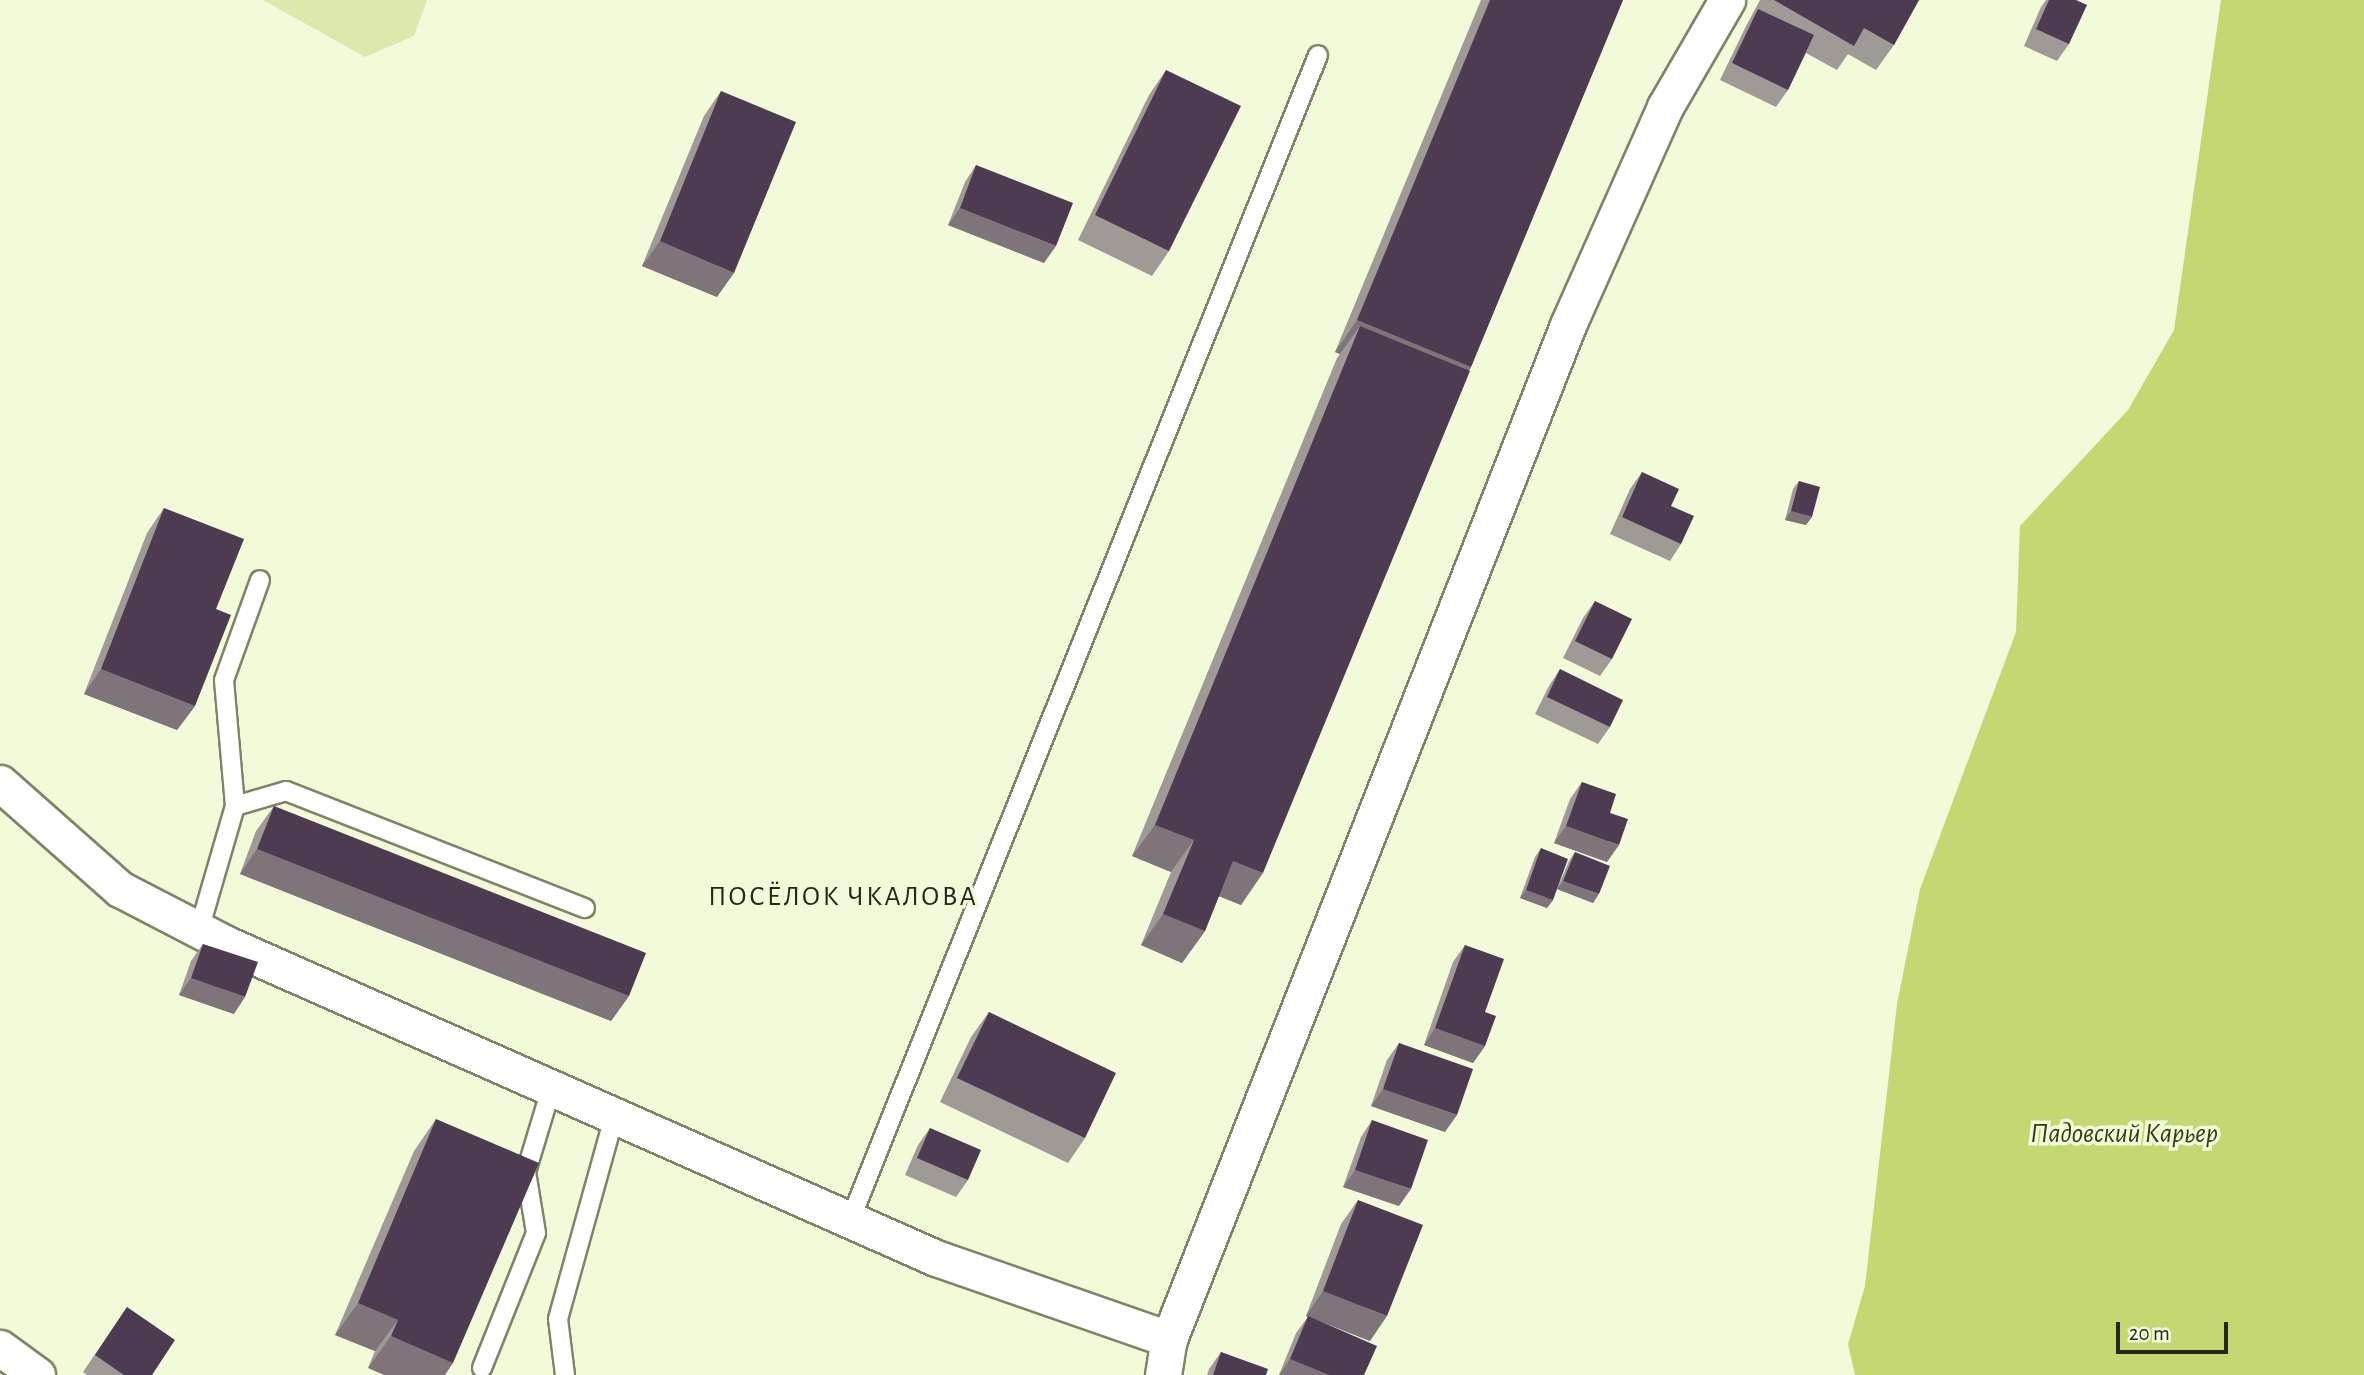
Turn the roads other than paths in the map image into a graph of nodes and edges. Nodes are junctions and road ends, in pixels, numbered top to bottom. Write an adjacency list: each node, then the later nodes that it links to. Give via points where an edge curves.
1 (1727, 0): 11 (street, via 1665,107 1568,326)
2 (1318, 55): 10 (lane)
3 (260, 580): 5 (lane, via 224,680)
4 (0, 783): 7 (street, via 120,889)
5 (235, 806): 6 (lane, via 286,791); 7 (lane)
6 (584, 908)
7 (200, 930): 8 (street)
8 (552, 1086): 9 (street); 13 (lane, via 526,1172 536,1233)
9 (615, 1113): 10 (street); 15 (lane, via 558,1319)
10 (851, 1218): 11 (street, via 936,1258)
11 (1169, 1339): 16 (street)
12 (0, 1348): 14 (street)
13 (482, 1368)
14 (37, 1375)
15 (565, 1375)
16 (1163, 1375)

